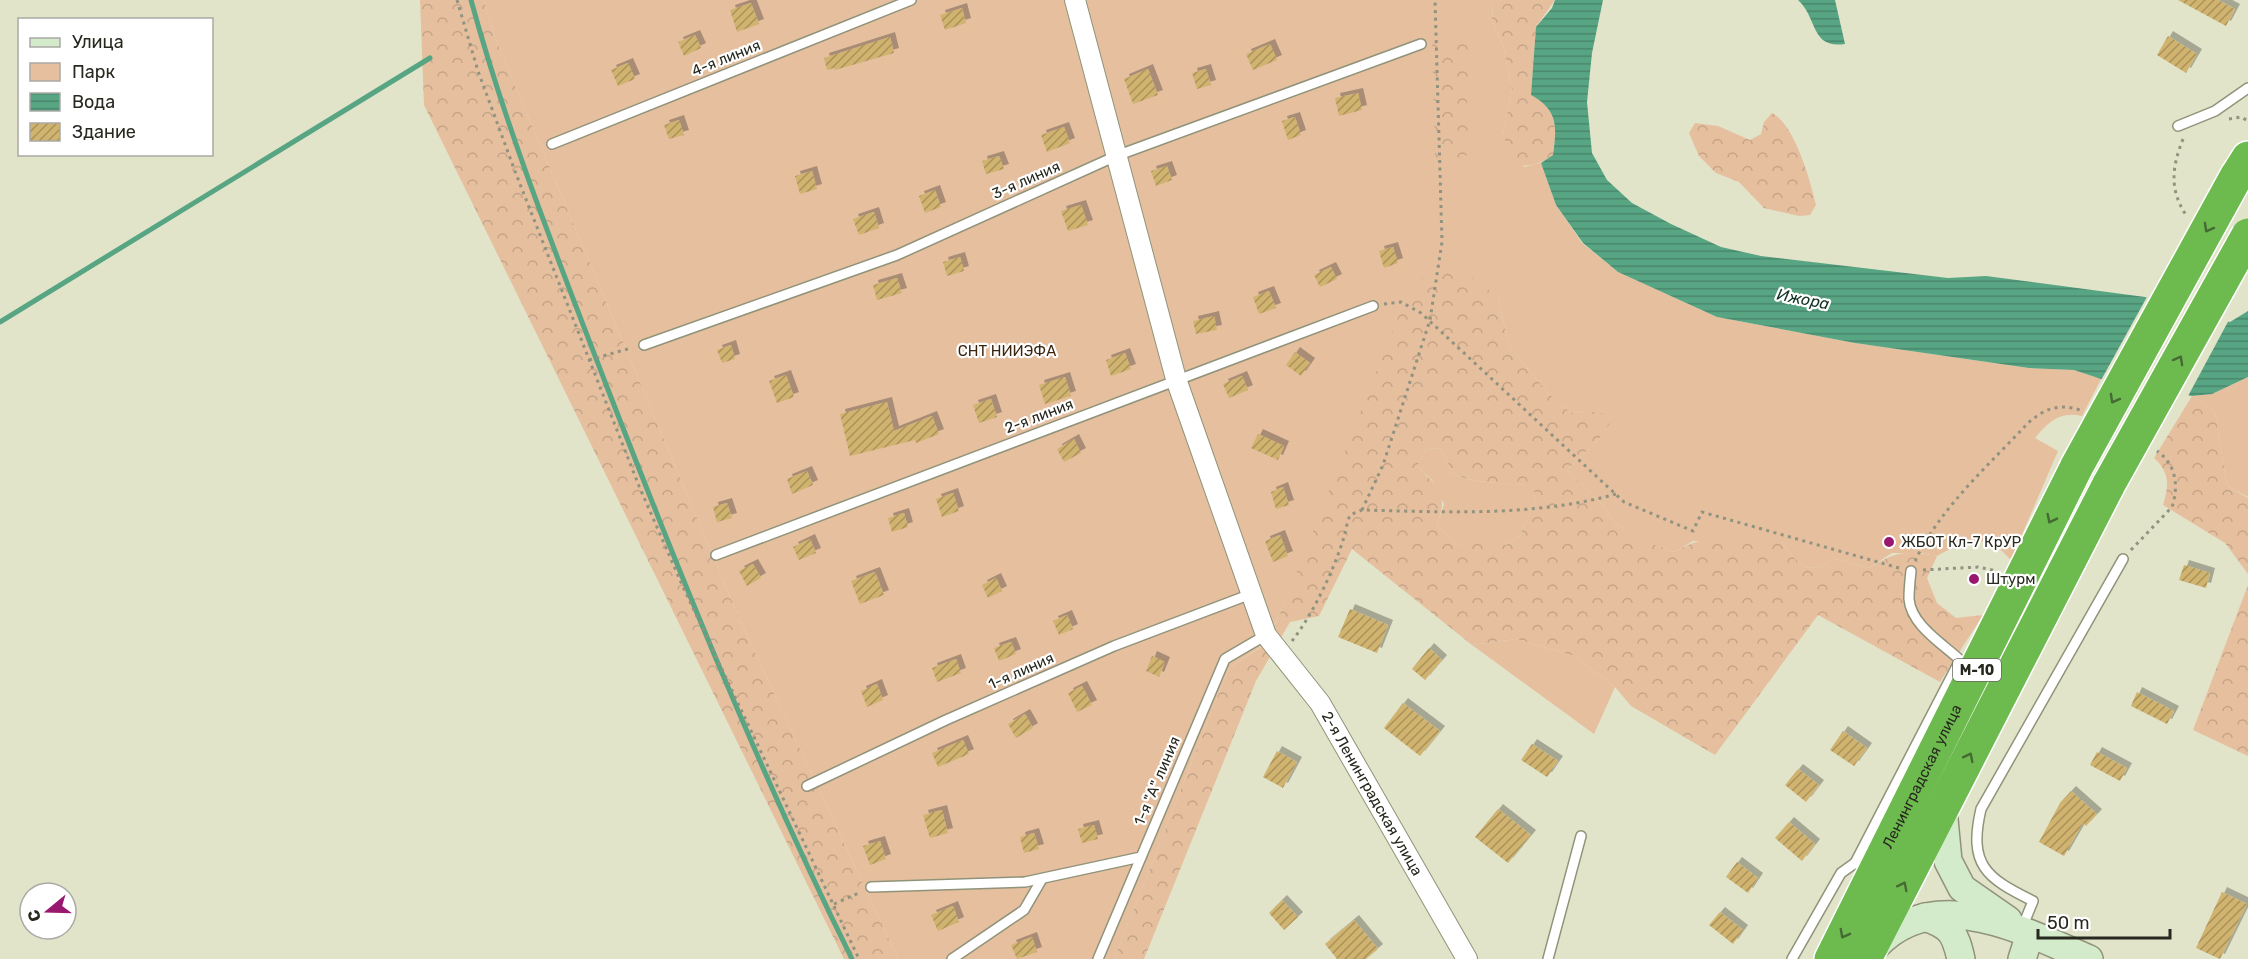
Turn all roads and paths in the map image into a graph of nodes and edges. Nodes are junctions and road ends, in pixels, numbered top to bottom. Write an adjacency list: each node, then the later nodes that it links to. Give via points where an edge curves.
1 (457, 0): 19 (path, via 478,71)
2 (911, 0): 11 (lane, 4-я линия)
3 (1075, 0): 12 (street, 2-я Ленинградская улица)
4 (1435, 0): 17 (path, via 1442,242)
5 (1421, 44): 12 (lane, 3-я линия)
6 (2248, 88): 8 (lane, via 2215,111)
7 (2241, 117): 9 (path)
8 (2192, 121): 10 (lane); 14 (path, via 2172,178 2178,203 2186,215)
9 (2248, 121)
10 (2178, 126)
11 (552, 144)
12 (1116, 156): 18 (lane, 3-я линия, via 897,255); 20 (street, 2-я Ленинградская улица)
13 (2242, 167): 36 (highway, Ленинградская улица / М-10, one-way to 36, bridge, via 2077,466)
14 (2196, 220)
15 (2248, 236): 33 (highway, Ленинградская улица / М-10, one-way to 15, bridge, via 2109,484)
16 (1373, 306): 17 (path, via 1401,302); 20 (lane, 2-я линия)
17 (1430, 320): 23 (path); 24 (path, via 1383,465)
18 (644, 345): 19 (path)
19 (589, 360): 39 (path, via 684,589)
20 (1176, 379): 25 (lane, 2-я линия); 29 (street, 2-я Ленинградская улица)
21 (2083, 411): 27 (path, via 2059,406 2040,412 2028,423 1948,511 1921,548)
22 (2148, 446): 26 (path, via 2165,457 2174,472 2175,499)
23 (1616, 494): 24 (path, via 1526,509); 27 (path, via 1624,502 1693,531 1702,512)
24 (1362, 510): 31 (path, via 1350,515 1304,626)
25 (716, 555)
26 (2123, 559): 41 (lane, via 1981,809 1975,846 1983,865 1998,884 2033,901)
27 (1911, 571): 28 (path, via 1978,567); 36 (lane, via 1912,612 1960,660)
28 (2005, 572)
29 (1251, 594): 30 (street, 2-я Ленинградская улица); 32 (lane, 1-я линия, via 1114,646)
30 (1266, 635): 31 (street, 2-я Ленинградская улица); 35 (lane, 1-я "А" линия, via 1225,659)
31 (1281, 654): 46 (street, 2-я Ленинградская улица, via 1320,702)
32 (807, 786)
33 (1943, 809): 41 (main road, via 1948,861 1962,888); 43 (highway, Ленинградская улица / М-10, one-way to 33)
34 (1581, 836): 47 (lane)
35 (1141, 857): 37 (lane); 45 (lane, 1-я "А" линия)
36 (1865, 868): 48 (lane, via 1841,873); 49 (highway, Ленинградская улица / М-10, one-way to 49)
37 (1042, 879): 38 (lane); 42 (lane, via 1024,910)
38 (872, 887): 39 (path)
39 (834, 904): 44 (path)
40 (1926, 917): 41 (main road, via 1960,914); 43 (main road, via 1898,925); 50 (main road, via 1946,924)
41 (2024, 941): 51 (main road)
42 (952, 958)
43 (1865, 958)
44 (860, 959)
45 (1098, 959)
46 (1467, 959)
47 (1548, 959)
48 (1792, 959)
49 (1831, 959)
50 (1961, 959)
51 (2090, 959)

